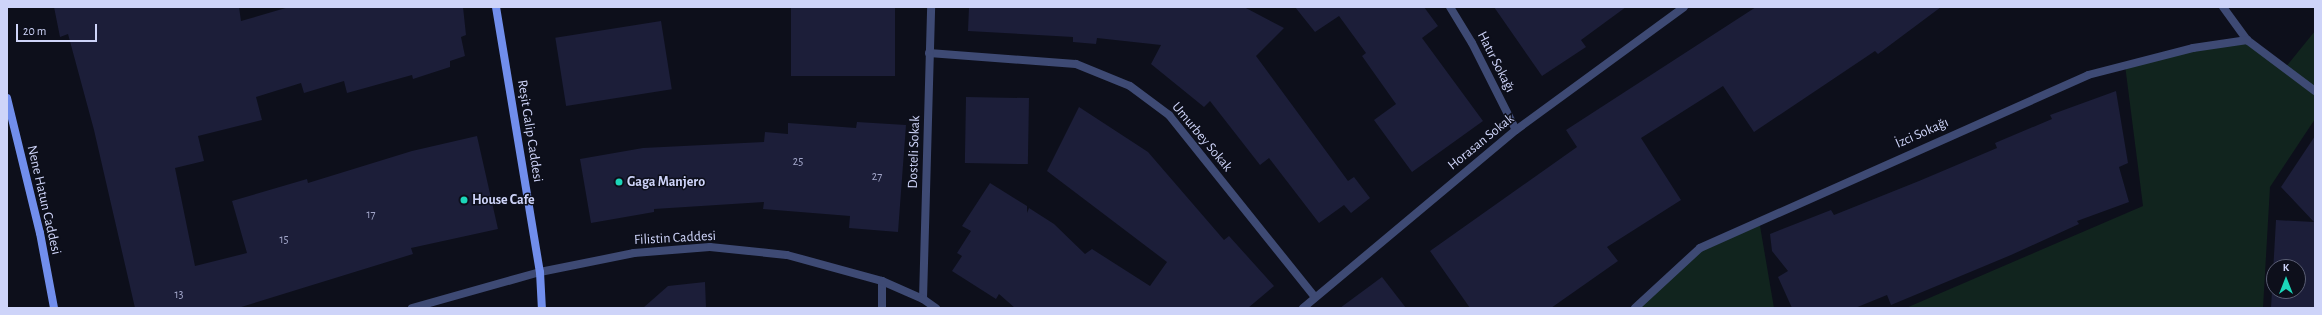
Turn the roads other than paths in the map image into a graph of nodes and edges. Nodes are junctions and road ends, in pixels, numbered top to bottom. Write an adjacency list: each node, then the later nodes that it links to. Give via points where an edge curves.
1 (496, 7): 11 (main road, Reşit Galip Caddesi)
2 (931, 7): 7 (street, Dosteli Sokak)
3 (1450, 7): 10 (street, Hatır Sokağı, via 1472,43)
4 (1684, 7): 10 (street, Horasan Sokak)
5 (2223, 7): 6 (street)
6 (2247, 40): 8 (street); 21 (street, İzci Sokağı, via 2193,48 2088,75 2037,97 1700,248)
7 (929, 53): 13 (street, Umurbey Sokak, via 1076,64 1130,86 1169,115); 14 (street, Dosteli Sokak)
8 (2315, 91)
9 (7, 98): 15 (main road, Nene Hatun Caddesi, via 40,233)
10 (1516, 130): 13 (street, Horasan Sokak)
11 (540, 272): 12 (street, Filistin Caddesi, via 634,253 710,247 787,255); 16 (street, Filistin Caddesi); 17 (main road, Reşit Galip Caddesi)
12 (882, 281): 14 (street, Filistin Caddesi); 18 (street)
13 (1315, 297): 20 (street, Horasan Sokak)
14 (923, 298): 19 (street, Filistin Caddesi)
15 (54, 308)
16 (412, 308)
17 (542, 308)
18 (882, 308)
19 (936, 308)
20 (1302, 308)
21 (1635, 308)

